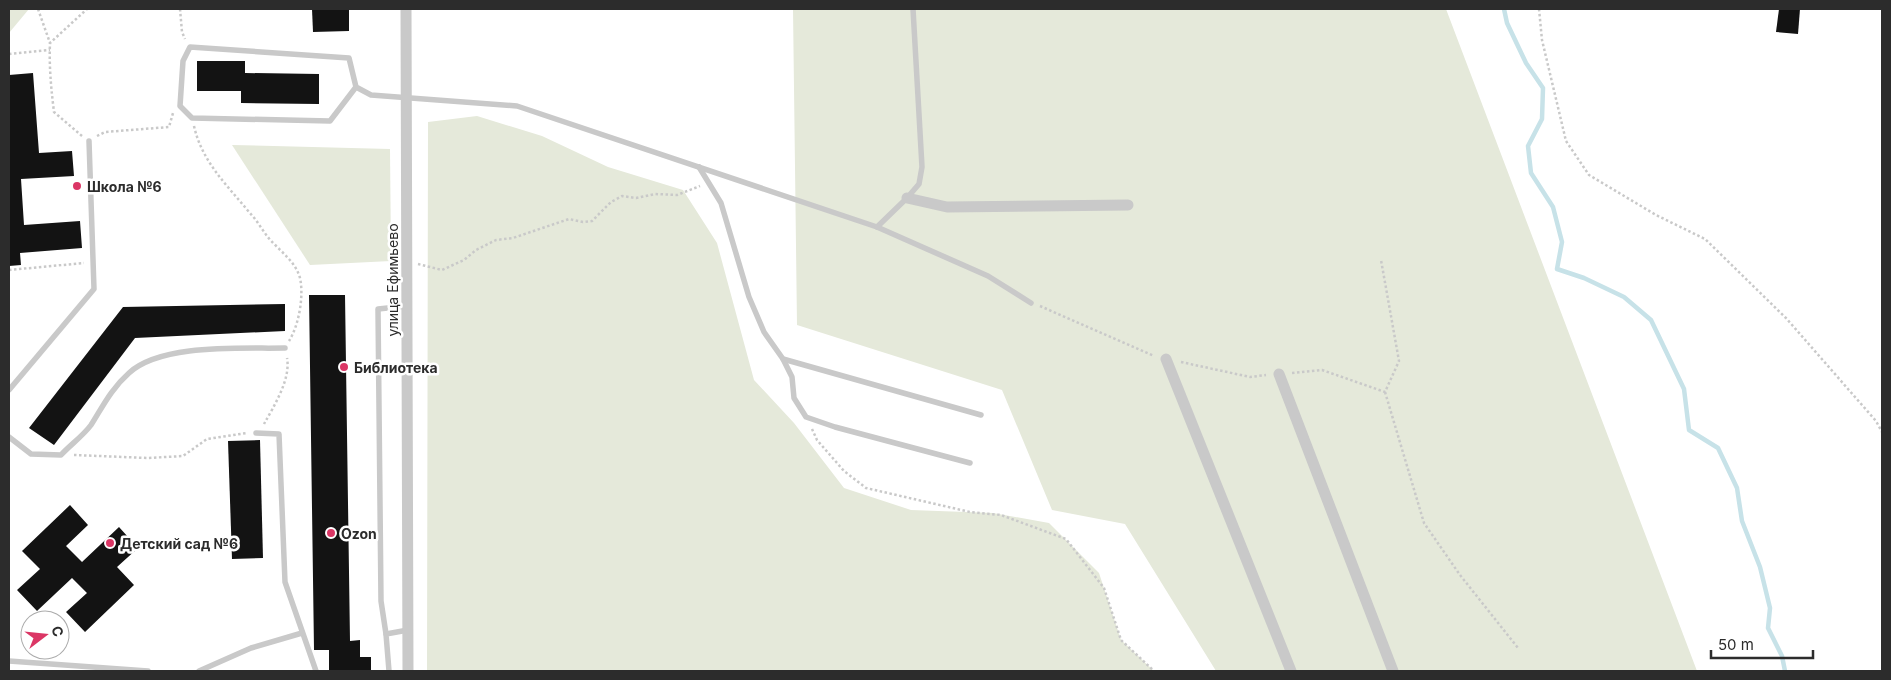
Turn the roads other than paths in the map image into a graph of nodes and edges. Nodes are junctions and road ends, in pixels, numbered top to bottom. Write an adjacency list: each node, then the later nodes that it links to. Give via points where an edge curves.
1 (406, 9): 4 (street, улица Ефимьево)
2 (913, 9): 7 (lane, via 922,167 919,184)
3 (356, 87): 3 (lane, via 349,58 190,47 183,61 180,106 192,118 330,120); 4 (lane, via 371,95)
4 (407, 96): 6 (lane, via 517,106); 11 (street, улица Ефимьево)
5 (89, 141): 16 (lane, via 94,289)
6 (699, 167): 9 (lane); 13 (lane, via 721,203 748,298 764,332)
7 (908, 198): 8 (street, via 947,207); 9 (lane)
8 (1128, 205)
9 (877, 227): 10 (lane, via 988,276)
10 (1031, 303)
11 (407, 306): 21 (street, улица Ефимьево); 23 (lane, via 378,309 381,601)
12 (285, 348): 19 (lane, via 164,354 130,371 105,398 90,427 60,454 31,454)
13 (783, 359): 17 (lane); 20 (lane, via 792,377 794,398 806,416 835,427)
14 (1166, 359): 30 (street)
15 (1279, 374): 31 (street)
16 (9, 390)
17 (981, 415)
18 (256, 433): 22 (lane, via 279,434 285,582)
19 (9, 437)
20 (970, 463)
21 (408, 630): 23 (lane); 29 (street, улица Ефимьево)
22 (302, 633): 26 (lane, via 251,648); 27 (lane)
23 (386, 634): 28 (lane)
24 (9, 661): 25 (lane)
25 (148, 671)
26 (199, 671)
27 (316, 671)
28 (389, 671)
29 (408, 671)
30 (1291, 671)
31 (1393, 671)

